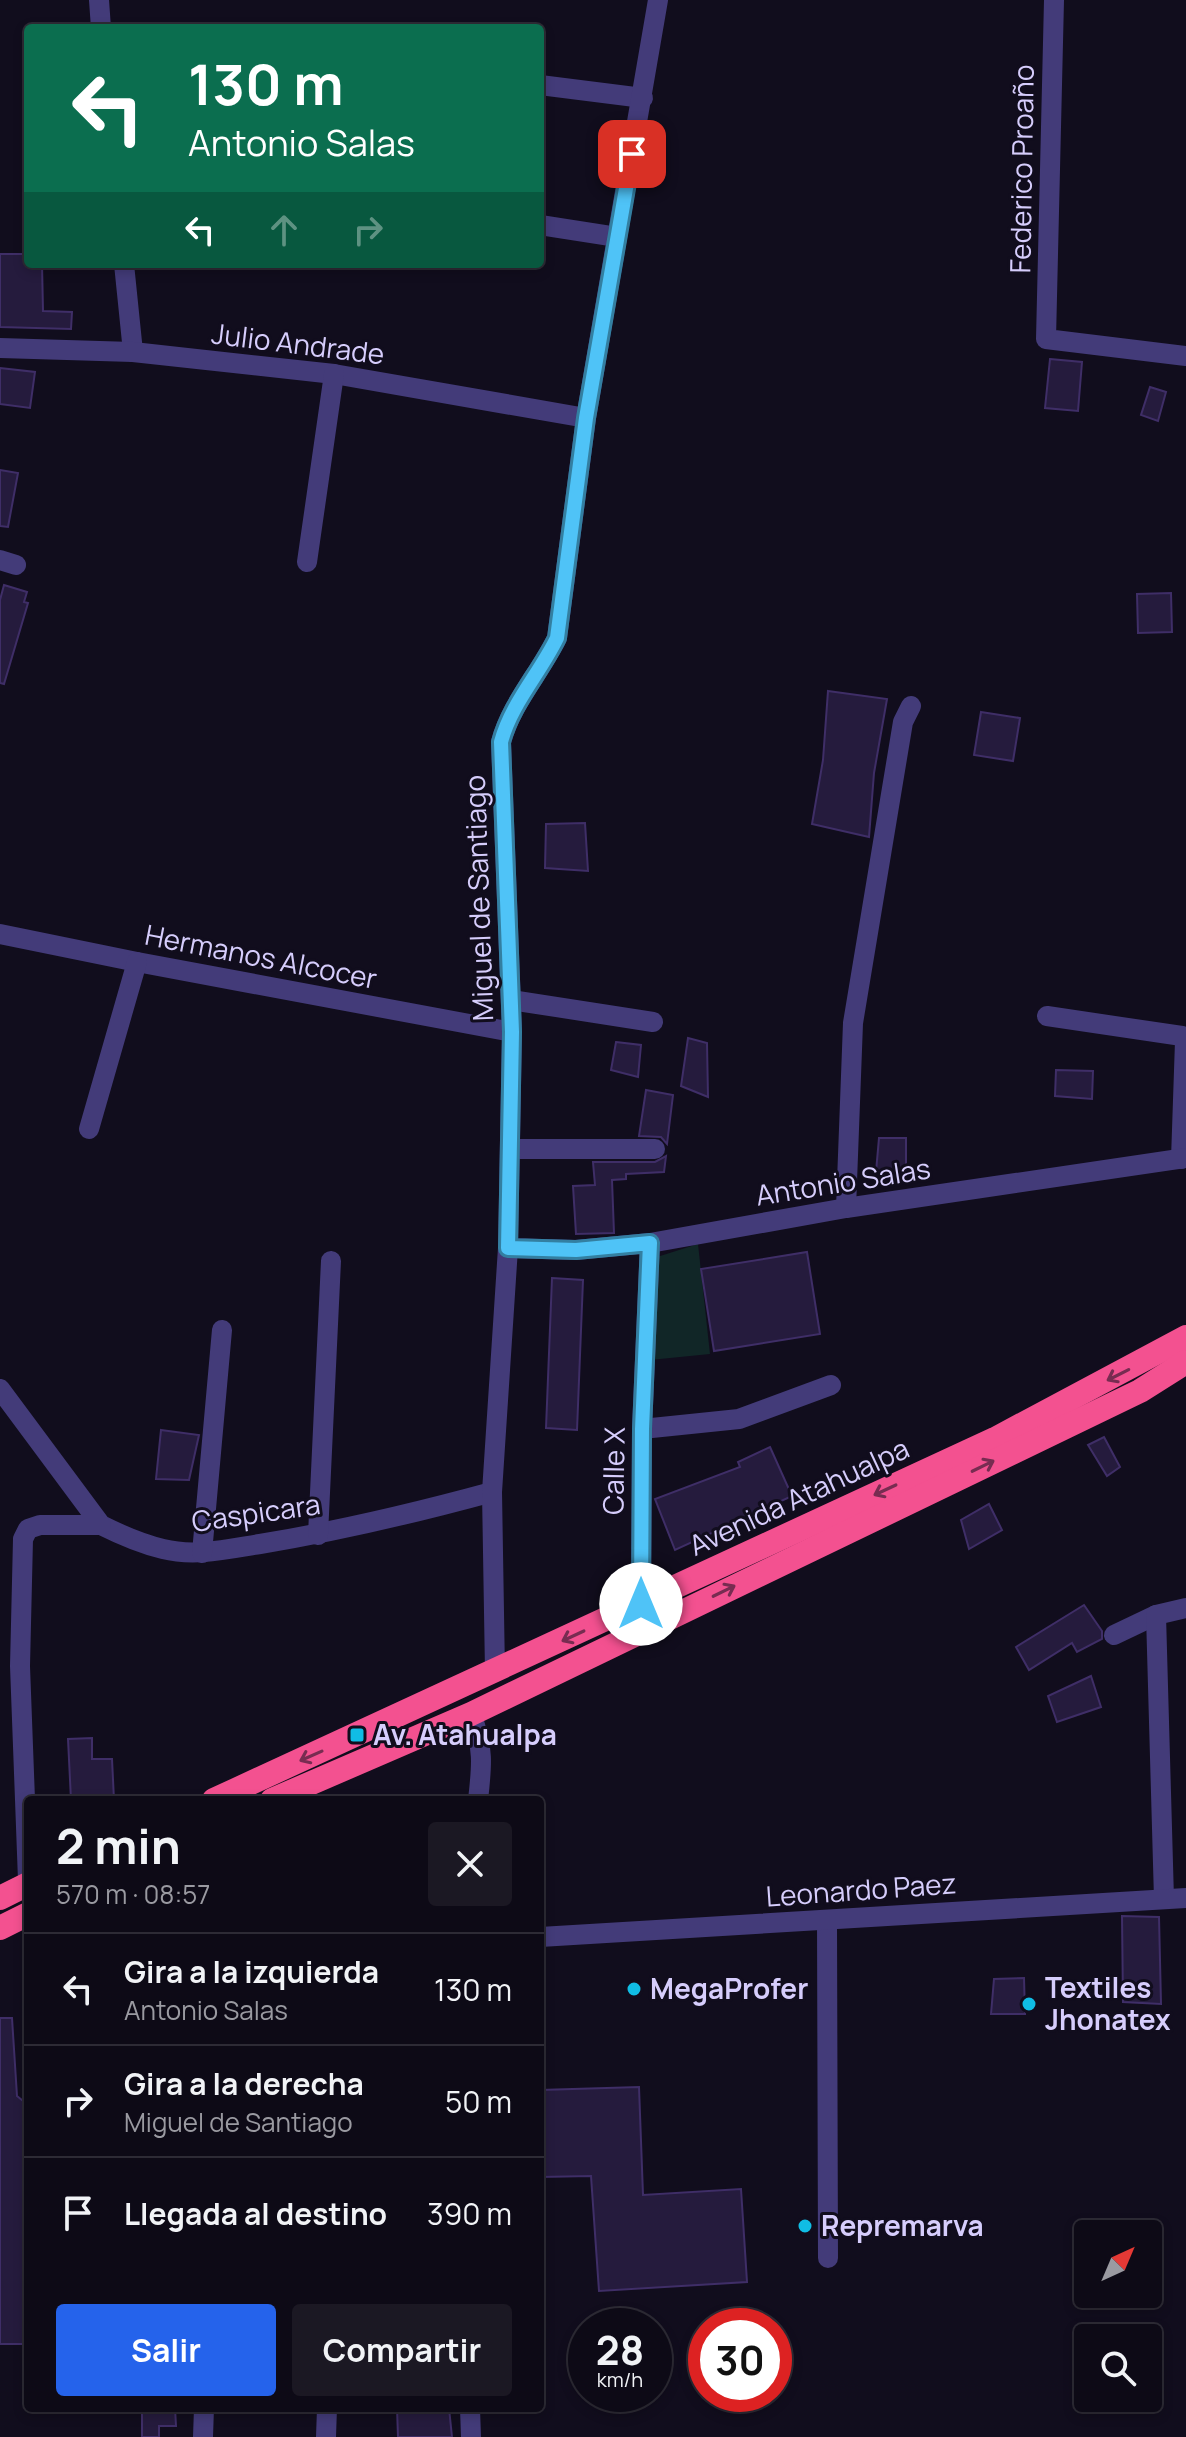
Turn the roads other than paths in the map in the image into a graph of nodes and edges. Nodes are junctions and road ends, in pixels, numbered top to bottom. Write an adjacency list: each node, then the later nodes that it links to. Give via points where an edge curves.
1 (99, 0): 4 (street)
2 (658, 0): 6 (street, Miguel de Santiago)
3 (1054, 0): 12 (street, Federico Proaño, via 1046,339)
4 (101, 24)
5 (544, 86): 6 (street)
6 (643, 98): 8 (street, Miguel de Santiago)
7 (544, 226): 8 (street)
8 (617, 237): 14 (street, Miguel de Santiago)
9 (124, 268): 11 (street)
10 (0, 348): 11 (street, Julio Andrade)
11 (133, 352): 13 (street, Julio Andrade)
12 (1186, 356)
13 (334, 374): 14 (street, Julio Andrade); 15 (street)
14 (586, 418): 19 (street, Miguel de Santiago, via 557,638 506,722 501,742)
15 (307, 562)
16 (911, 706): 27 (street, via 903,722 853,1023)
17 (0, 934): 18 (street, Hermanos Alcocer)
18 (137, 962): 22 (street, Hermanos Alcocer); 23 (street)
19 (511, 1000): 21 (street); 22 (street, Miguel de Santiago)
20 (1047, 1016): 26 (street, via 1182,1036)
21 (653, 1022)
22 (512, 1032): 24 (street, Miguel de Santiago)
23 (89, 1129)
24 (510, 1149): 25 (street); 29 (street, Miguel de Santiago)
25 (655, 1149)
26 (1183, 1158): 27 (street, Antonio Salas)
27 (846, 1208): 28 (street, Antonio Salas)
28 (650, 1243): 29 (street, Antonio Salas, via 576,1250); 36 (street, Calle X)
29 (508, 1248): 37 (street, Miguel de Santiago)
30 (331, 1261): 39 (street)
31 (222, 1330): 40 (street)
32 (1186, 1337): 41 (highway, Avenida Atahualpa, one-way to 41, via 995,1439)
33 (1186, 1362): 47 (highway, Avenida Atahualpa, one-way to 33, via 1140,1391)
34 (831, 1385): 36 (street, via 739,1419)
35 (0, 1389): 38 (street)
36 (642, 1429): 41 (street, Calle X)
37 (492, 1492): 39 (street, Caspicara); 46 (street, Miguel de Santiago)
38 (101, 1525): 40 (street, Caspicara, via 165,1550); 45 (street, via 28,1529)
39 (318, 1535): 40 (street, Caspicara)
40 (202, 1553)
41 (641, 1604): 46 (highway, Avenida Atahualpa, one-way to 46)
42 (1186, 1608): 43 (street)
43 (1156, 1615): 44 (street); 55 (street)
44 (1114, 1635)
45 (10, 1666): 51 (street)
46 (495, 1672): 48 (highway, Avenida Atahualpa, one-way to 48)
47 (471, 1714): 49 (highway, Avenida Atahualpa); 50 (street, via 481,1738)
48 (223, 1796)
49 (281, 1796)
50 (478, 1796)
51 (24, 1834)
52 (24, 1884): 53 (highway)
53 (0, 1898)
54 (1186, 1898): 55 (street, Leonardo Paez)
55 (1164, 1899): 57 (street, Leonardo Paez)
56 (24, 1916): 58 (highway)
57 (827, 1920): 59 (street, Leonardo Paez); 60 (street)
58 (0, 1928)
59 (544, 1937)
60 (828, 2258)
61 (204, 2412): 64 (street)
62 (327, 2412): 65 (street)
63 (470, 2412): 66 (street)
64 (203, 2437)
65 (326, 2437)
66 (471, 2437)

